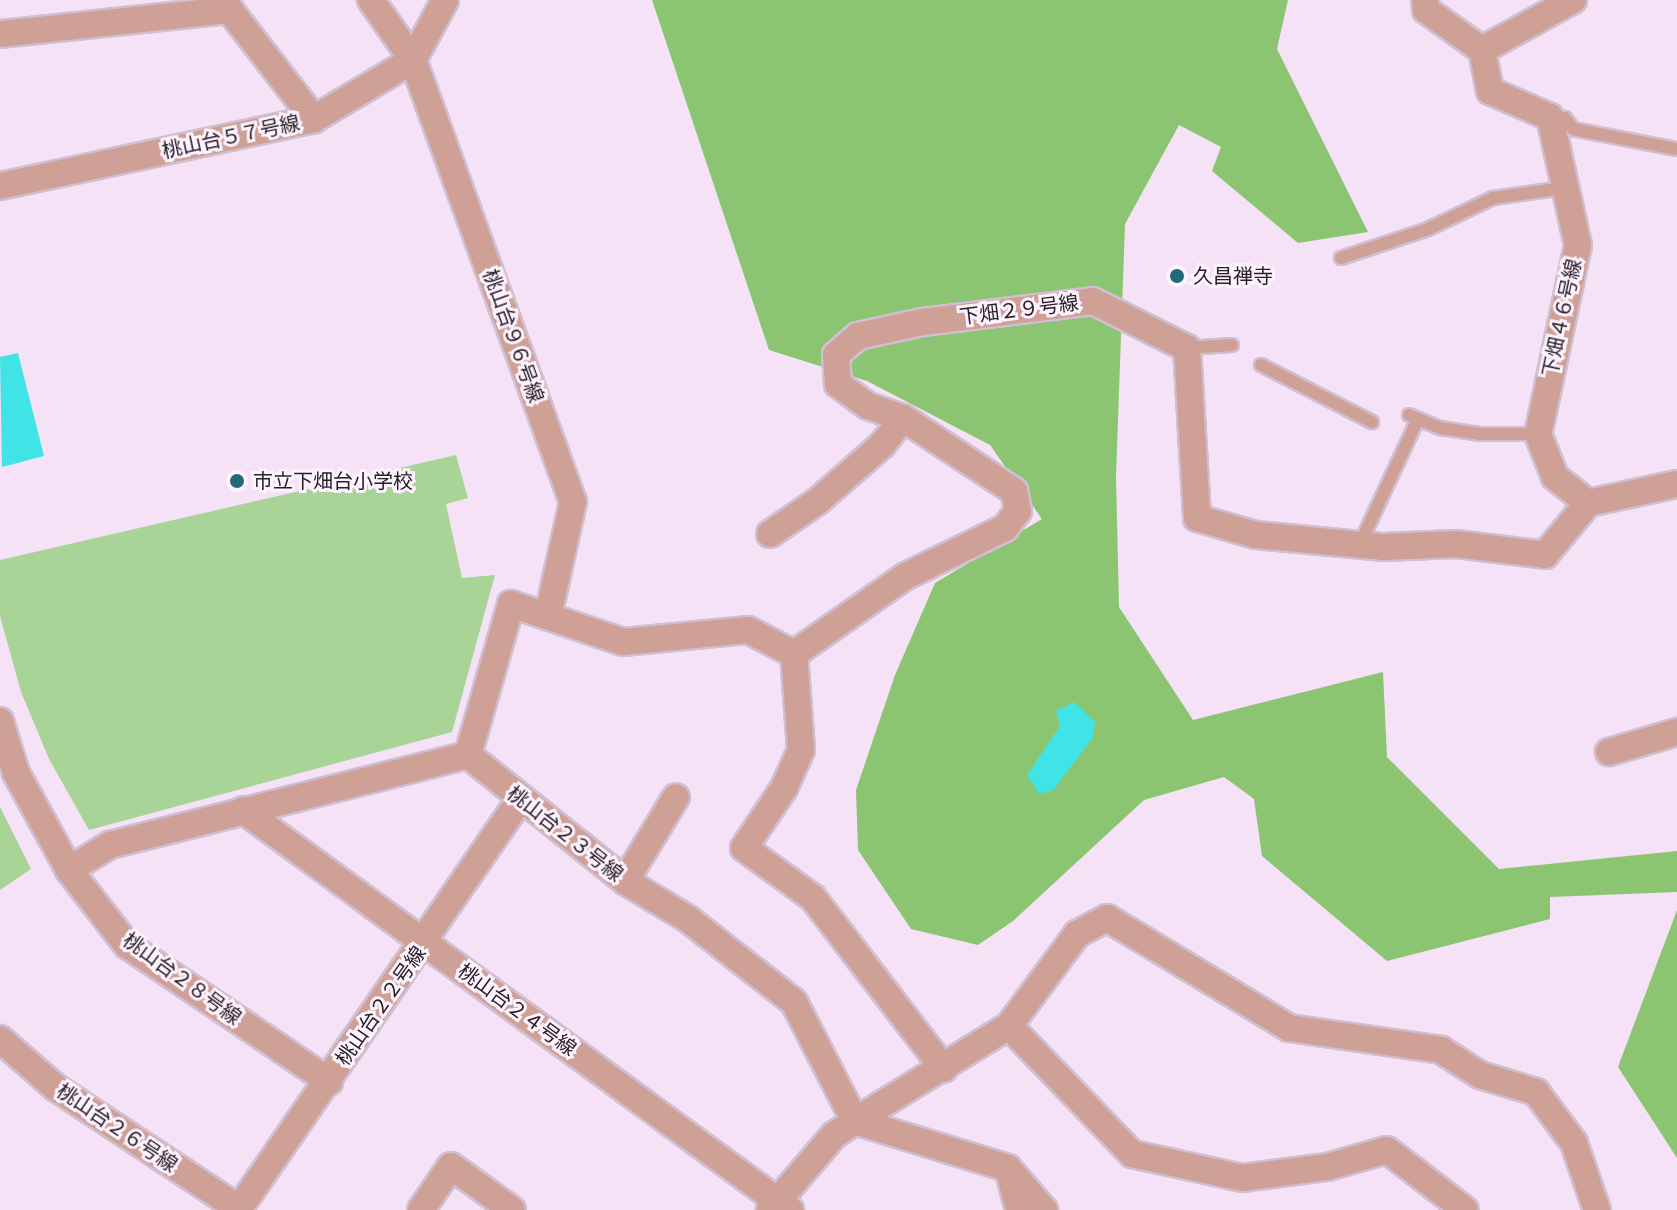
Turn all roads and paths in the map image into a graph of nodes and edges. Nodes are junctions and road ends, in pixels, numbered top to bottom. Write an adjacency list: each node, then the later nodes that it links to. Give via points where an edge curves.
1 (371, 0): 8 (street, 桃山台９６号線)
2 (445, 0): 8 (street)
3 (1425, 0): 7 (street, via 1426,10)
4 (1573, 0): 7 (street)
5 (226, 5): 6 (street); 10 (street, 桃山台５７号線)
6 (0, 34)
7 (1482, 50): 9 (street, via 1490,91)
8 (413, 60): 10 (street); 25 (street, 桃山台９６号線, via 573,502)
9 (1550, 117): 11 (lane, via 1565,118 1573,129); 13 (street, 下畑４６号線)
10 (314, 119): 12 (street, 桃山台５７号線)
11 (1677, 149)
12 (0, 186)
13 (1563, 188): 14 (lane, via 1493,198 1428,229); 20 (street, 下畑４６号線, via 1578,245)
14 (1341, 258)
15 (1232, 345): 16 (lane)
16 (1187, 348): 18 (street, 下畑２９号線, via 1093,301 858,336 836,355 838,384 868,406); 24 (street, via 1197,518 1256,535)
17 (1261, 365): 19 (lane)
18 (903, 418): 23 (street, via 882,445 818,501); 26 (street, 下畑２９号線, via 1014,491 1018,511 1005,528 906,576)
19 (1372, 422)
20 (1538, 434): 22 (street, via 1555,477); 24 (lane, via 1480,434 1414,417)
21 (1677, 484): 22 (street)
22 (1588, 503): 24 (street, via 1545,555 1456,544)
23 (770, 534)
24 (1359, 546)
25 (548, 616): 26 (street, via 623,642 748,630); 30 (street, via 511,604)
26 (794, 654): 39 (street, via 801,750 784,788 744,848 813,898)
27 (0, 721): 34 (street, 桃山台２８号線, via 16,773)
28 (1677, 732): 29 (street)
29 (1609, 752)
30 (468, 755): 32 (street, 桃山台２３号線); 33 (street)
31 (676, 797): 35 (street)
32 (520, 800): 35 (street, 桃山台２３号線); 36 (street, 桃山台２２号線)
33 (243, 810): 34 (street, via 110,845); 36 (street, 桃山台２４号線)
34 (69, 870): 40 (street, 桃山台２８号線, via 127,945)
35 (625, 881): 41 (street, 桃山台２３号線, via 688,919 794,1002)
36 (424, 943): 40 (street, 桃山台２２号線); 43 (street, 桃山台２４号線)
37 (1009, 1026): 39 (street); 49 (street, via 1132,1154 1242,1178 1327,1167 1387,1150); 50 (street, via 1077,934 1107,918 1289,1028 1441,1050 1480,1075 1536,1092 1574,1143)
38 (0, 1039): 44 (street, 桃山台２６号線, via 55,1087)
39 (944, 1069): 41 (street)
40 (329, 1081): 44 (street, 桃山台２２号線)
41 (855, 1121): 42 (street); 43 (street, via 834,1135)
42 (1008, 1168): 47 (street); 48 (street)
43 (780, 1206)
44 (238, 1210)
45 (421, 1210): 46 (street, via 451,1166)
46 (512, 1210)
47 (1019, 1210)
48 (1044, 1210)
49 (1465, 1210)
50 (1597, 1210)

